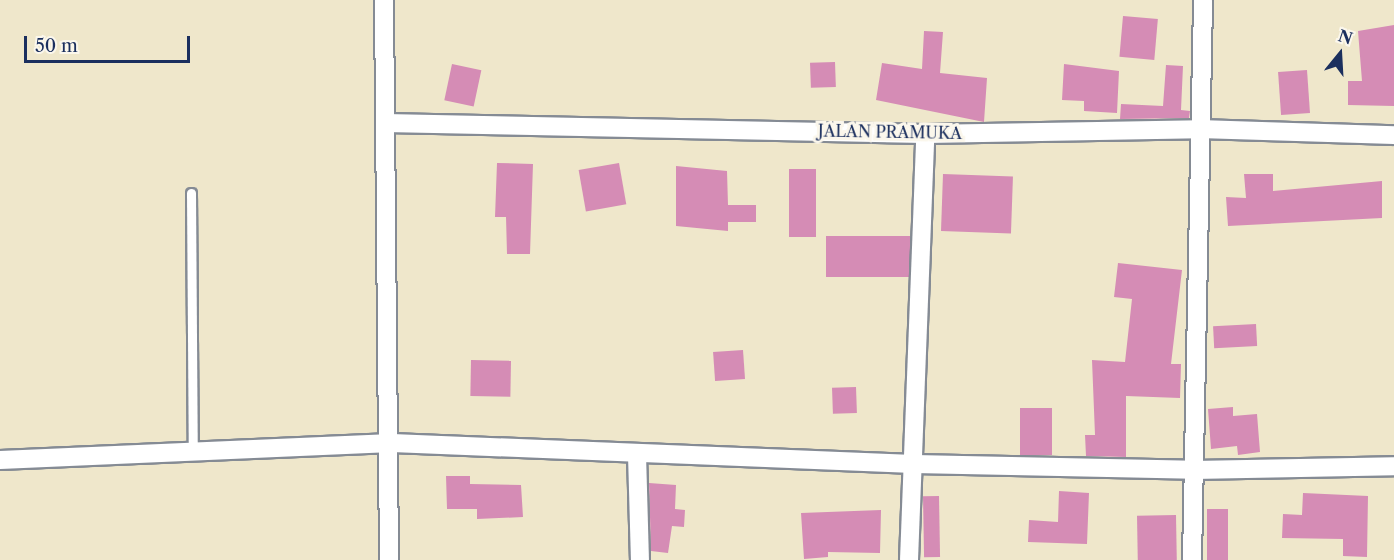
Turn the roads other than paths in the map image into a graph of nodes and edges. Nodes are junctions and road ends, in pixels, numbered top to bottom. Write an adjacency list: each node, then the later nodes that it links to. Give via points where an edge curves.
1 (384, 0): 3 (street)
2 (1203, 0): 4 (street)
3 (385, 123): 5 (street, JALAN PRAMUKA); 8 (street)
4 (1199, 129): 5 (street, JALAN PRAMUKA); 6 (street, JALAN PRAMUKA); 14 (street)
5 (925, 134): 12 (street)
6 (1394, 135)
7 (191, 193): 9 (lane)
8 (392, 443): 9 (street); 10 (street); 15 (street)
9 (193, 449): 11 (street)
10 (637, 454): 12 (street); 16 (street)
11 (0, 460)
12 (914, 464): 14 (street); 17 (street)
13 (1394, 466): 14 (street)
14 (1193, 470): 18 (street)
15 (389, 560)
16 (640, 560)
17 (909, 560)
18 (1192, 560)

